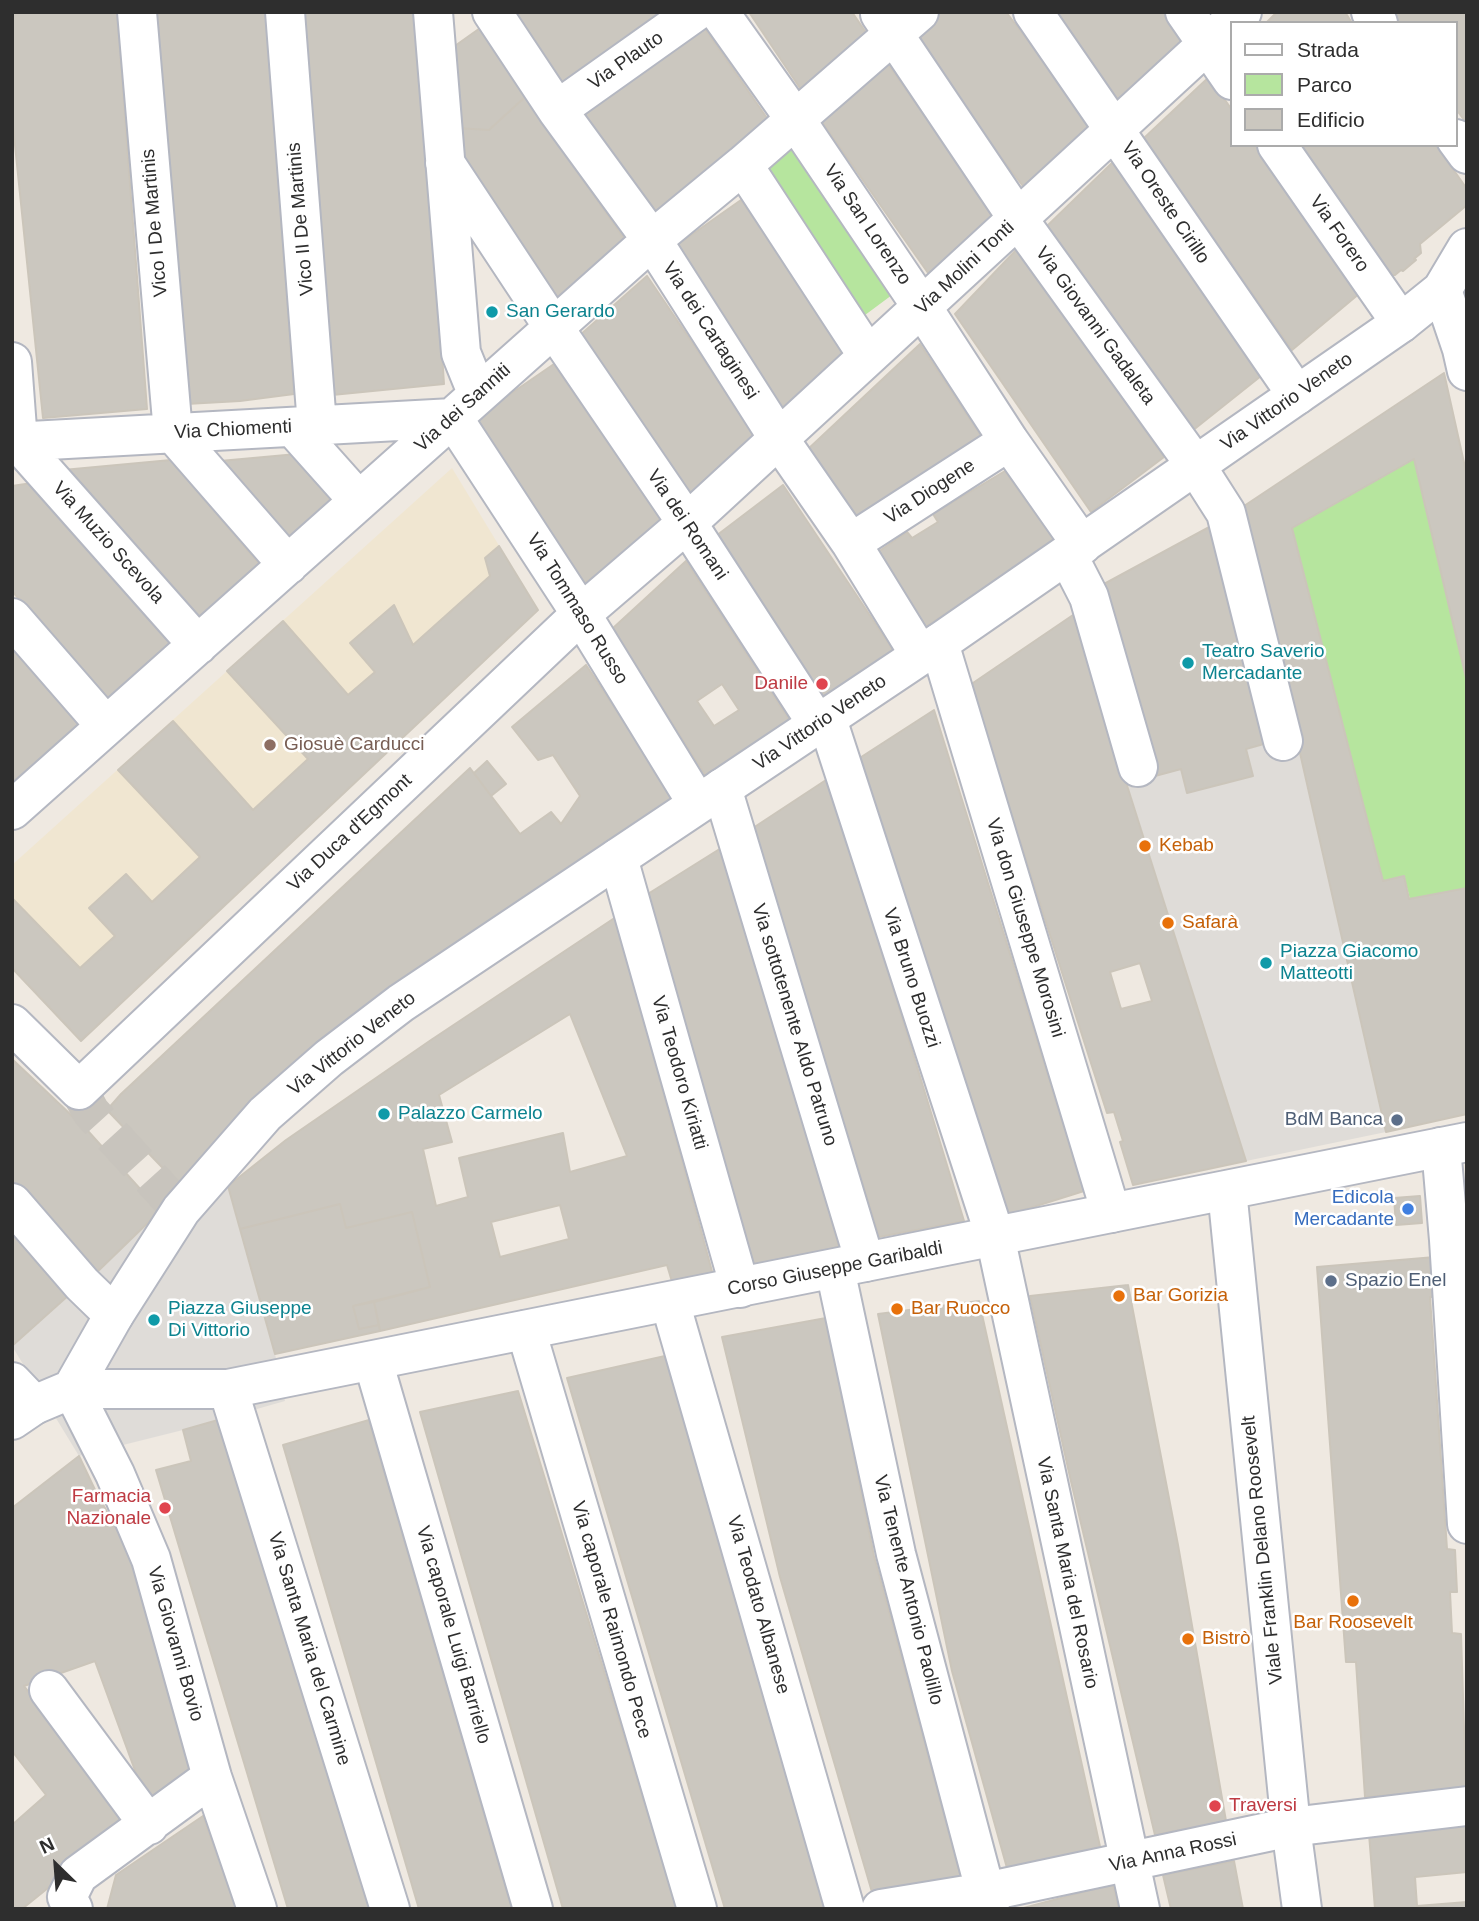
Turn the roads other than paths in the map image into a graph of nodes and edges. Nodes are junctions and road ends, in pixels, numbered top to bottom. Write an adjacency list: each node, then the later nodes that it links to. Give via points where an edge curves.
1 (137, 12): 32 (street, Vico I De Martinis)
2 (285, 12): 31 (street, Vico II De Martinis)
3 (433, 12): 17 (street, Via Tommaso Russo)
4 (492, 12): 13 (street, Via dei Cartaginesi)
5 (695, 12): 13 (street, Via Plauto)
6 (719, 12): 14 (street, Via San Lorenzo)
7 (1032, 12): 15 (street, Via Oreste Cirillo)
8 (1185, 12): 11 (street)
9 (897, 19): 14 (street, Via dei Sanniti); 19 (street, Via Giovanni Gadaleta)
10 (1230, 23): 11 (street, Via Molini Tonti)
11 (1208, 44): 12 (street); 15 (street, Via Molini Tonti)
12 (1230, 77)
13 (557, 110): 20 (street, Via dei Cartaginesi)
14 (795, 119): 18 (street, Via dei Sanniti); 23 (street, Via San Lorenzo)
15 (1115, 130): 19 (street, Via Molini Tonti); 29 (street, Via Oreste Cirillo)
16 (1278, 147): 24 (street, Via Forero)
17 (445, 163): 25 (street, Via dei Romani); 30 (street, Via Tommaso Russo)
18 (743, 165): 20 (street, Via dei Sanniti); 26 (street)
19 (1018, 219): 23 (street, Via Molini Tonti); 36 (street, Via Giovanni Gadaleta)
20 (652, 240): 25 (street, Via dei Sanniti); 33 (street, Via dei Cartaginesi)
21 (1467, 248): 22 (street, Via Vittorio Veneto)
22 (1442, 290): 24 (street, Via Vittorio Veneto); 28 (street)
23 (922, 307): 26 (street, Via Molini Tonti); 34 (street, Via San Lorenzo)
24 (1401, 323): 29 (street, Via Vittorio Veneto)
25 (554, 328): 30 (street, Via dei Sanniti); 38 (street, Via dei Romani)
26 (868, 356): 33 (street, Via Molini Tonti)
27 (12, 362): 35 (street)
28 (1467, 371)
29 (1297, 395): 36 (street, Via Vittorio Veneto)
30 (466, 406): 31 (street, Via Chiomenti); 37 (street, Via dei Sanniti); 42 (street, Via Tommaso Russo)
31 (305, 426): 32 (street, Via Chiomenti); 37 (street)
32 (173, 433): 35 (street, Via Chiomenti); 41 (street)
33 (779, 439): 38 (street, Via Molini Tonti); 39 (street, Via dei Cartaginesi)
34 (1009, 441): 39 (street, Via Diogene); 40 (street, Via San Lorenzo)
35 (15, 442): 44 (street, Via Muzio Scevola)
36 (1196, 466): 40 (street, Via Vittorio Veneto); 48 (street, Via Giovanni Gadaleta, via 1226,513)
37 (359, 501): 41 (street, Via dei Sanniti)
38 (687, 523): 42 (street, Via Duca d'Egmont); 46 (street, Via dei Romani)
39 (851, 543): 45 (street, Via dei Cartaginesi)
40 (1075, 550): 45 (street, Via Vittorio Veneto); 49 (street, Via San Lorenzo)
41 (288, 565): 44 (street, Via dei Sanniti)
42 (582, 614): 50 (street, Via Tommaso Russo); 53 (street, Via Duca d'Egmont, via 79,1090)
43 (12, 618): 47 (street)
44 (198, 645): 47 (street, Via dei Sanniti)
45 (930, 649): 46 (street, Via Vittorio Veneto); 57 (street, Via don Giuseppe Morosini)
46 (822, 722): 50 (street, Via Vittorio Veneto); 58 (street, Via Bruno Buozzi)
47 (106, 726): 51 (street, Via dei Sanniti)
48 (1283, 741)
49 (1138, 767)
50 (710, 796): 52 (street, Via Vittorio Veneto); 60 (street, Via sottotenente Aldo Patruno)
51 (12, 810)
52 (618, 858): 61 (street, Via Teodoro Kiriatti); 63 (street, Via Vittorio Veneto, via 401,1003 265,1114 176,1205)
53 (12, 1024)
54 (1454, 1145): 55 (street, Corso Giuseppe Garibaldi); 59 (street, Corso Giuseppe Garibaldi)
55 (1227, 1190): 57 (street, Corso Giuseppe Garibaldi); 74 (street, Viale Franklin Delano Roosevelt)
56 (12, 1203): 63 (street)
57 (1111, 1213): 58 (street, Corso Giuseppe Garibaldi)
58 (995, 1236): 60 (street, Corso Giuseppe Garibaldi); 75 (street, Via Santa Maria del Rosario)
59 (1458, 1239): 69 (street, Corso Giuseppe Garibaldi)
60 (850, 1266): 61 (street, Corso Giuseppe Garibaldi); 76 (street, Via Tenente Antonio Paolillo, via 896,1554)
61 (740, 1287): 62 (street, Corso Giuseppe Garibaldi)
62 (670, 1302): 64 (street, Corso Giuseppe Garibaldi); 82 (street, Via Teodato Albanese)
63 (114, 1315): 66 (street)
64 (526, 1330): 65 (street, Corso Giuseppe Garibaldi); 81 (street, Via caporale Raimondo Pece)
65 (373, 1361): 67 (street, Corso Giuseppe Garibaldi); 80 (street, Via caporale Luigi Barriello)
66 (72, 1389): 67 (street); 68 (street); 71 (street, Via Giovanni Bovio, via 151,1559)
67 (229, 1389): 79 (street, Via Santa Maria del Carmine)
68 (19, 1402)
69 (1467, 1524)
70 (49, 1690): 73 (street)
71 (212, 1776): 73 (street); 78 (street, Via Giovanni Bovio)
72 (1467, 1806): 74 (street, Via Anna Rossi)
73 (149, 1825): 77 (street, via 78,1874 67,1897)
74 (1291, 1827): 75 (street, Via Anna Rossi); 85 (street, Viale Franklin Delano Roosevelt)
75 (1129, 1863): 76 (street, Via Anna Rossi); 84 (street, Via Santa Maria del Rosario)
76 (987, 1900): 83 (street, Via Anna Rossi)
77 (73, 1909)
78 (257, 1909)
79 (390, 1909)
80 (533, 1909)
81 (697, 1909)
82 (845, 1909)
83 (881, 1909)
84 (1140, 1909)
85 (1302, 1909)

